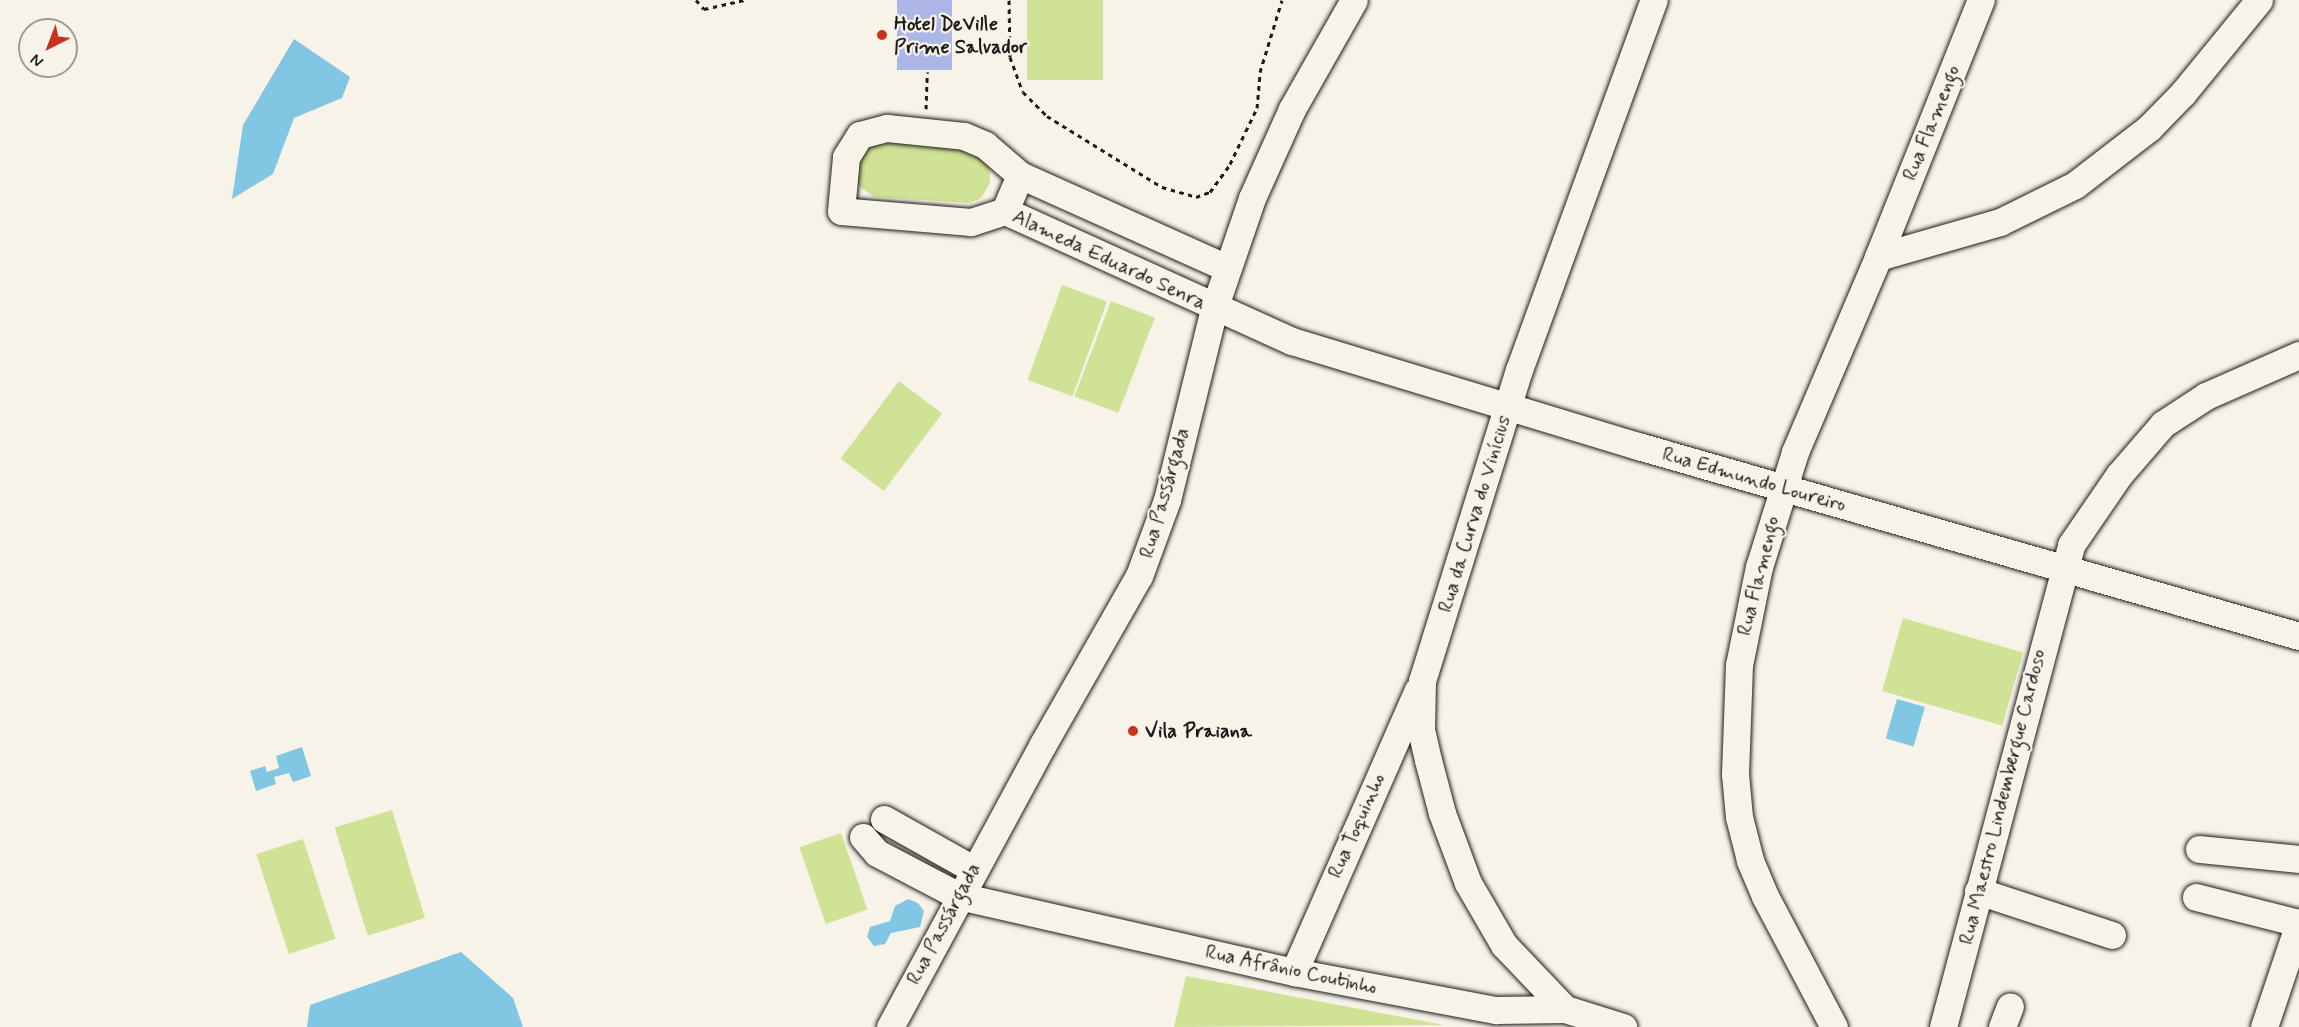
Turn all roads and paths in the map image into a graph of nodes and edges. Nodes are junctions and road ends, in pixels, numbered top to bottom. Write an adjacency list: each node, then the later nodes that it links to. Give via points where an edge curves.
1 (696, 0): 2 (path, via 704,9)
2 (744, 0)
3 (1009, 0): 4 (path, via 1010,57 1023,92 1047,116 1162,187 1196,197 1210,192 1230,164 1257,108 1260,72)
4 (1282, 0)
5 (1354, 0): 14 (street, Rua Passárgada, via 1274,144)
6 (1654, 0): 17 (street, Rua da Curva do Vinícius)
7 (1981, 0): 13 (street, Rua Flamengo)
8 (2259, 0): 13 (street, via 2183,93 2141,135 2075,185 2000,222)
9 (927, 72): 10 (path)
10 (926, 132): 11 (street, Alameda Eduardo Senra, via 974,139); 12 (street, Alameda Eduardo Senra, via 887,128 860,135 846,157 841,211 957,222)
11 (1020, 175): 12 (street, Alameda Eduardo Senra); 14 (street, Alameda Eduardo Senra)
12 (1005, 212): 15 (street, Alameda Eduardo Senra)
13 (1878, 257): 18 (street, Rua Flamengo)
14 (1227, 268): 15 (street, Rua Passárgada)
15 (1214, 309): 17 (street, Rua Edmundo Loureiro, via 1292,341); 26 (street, Rua Passárgada, via 1167,500 1149,555 1122,610)
16 (2299, 355): 19 (street, Rua Maestro Lindembergue Cardoso, via 2206,396 2163,424 2094,509)
17 (1508, 405): 18 (street, Rua Edmundo Loureiro); 21 (street, Rua da Curva do Vinícius)
18 (1782, 488): 19 (street, Rua Edmundo Loureiro); 36 (street, Rua Flamengo, via 1746,616 1738,665 1735,774 1739,817 1765,896)
19 (2062, 567): 20 (street, Rua Edmundo Loureiro); 27 (street, Rua Maestro Lindembergue Cardoso)
20 (2299, 636)
21 (1422, 681): 32 (street, Rua Toquinho); 33 (street, Rua da Curva do Vinícius, via 1421,729 1428,760 1442,813 1468,883 1504,945)
22 (884, 819): 26 (street)
23 (863, 837): 28 (street, Rua Afrânio Coutinho, via 877,853)
24 (2199, 849): 25 (street)
25 (2299, 859)
26 (973, 869): 28 (street, Rua Passárgada)
27 (1978, 891): 31 (street); 37 (street, Rua Maestro Lindembergue Cardoso)
28 (959, 896): 32 (street, Rua Afrânio Coutinho); 34 (street, Rua Passárgada)
29 (2196, 897): 30 (street)
30 (2299, 923): 38 (street)
31 (2112, 935)
32 (1294, 972): 33 (street, Rua Afrânio Coutinho, via 1496,1010)
33 (1564, 1018): 35 (street, Rua Afrânio Coutinho)
34 (890, 1027)
35 (1623, 1027)
36 (1834, 1027)
37 (1943, 1027)
38 (2264, 1027)

